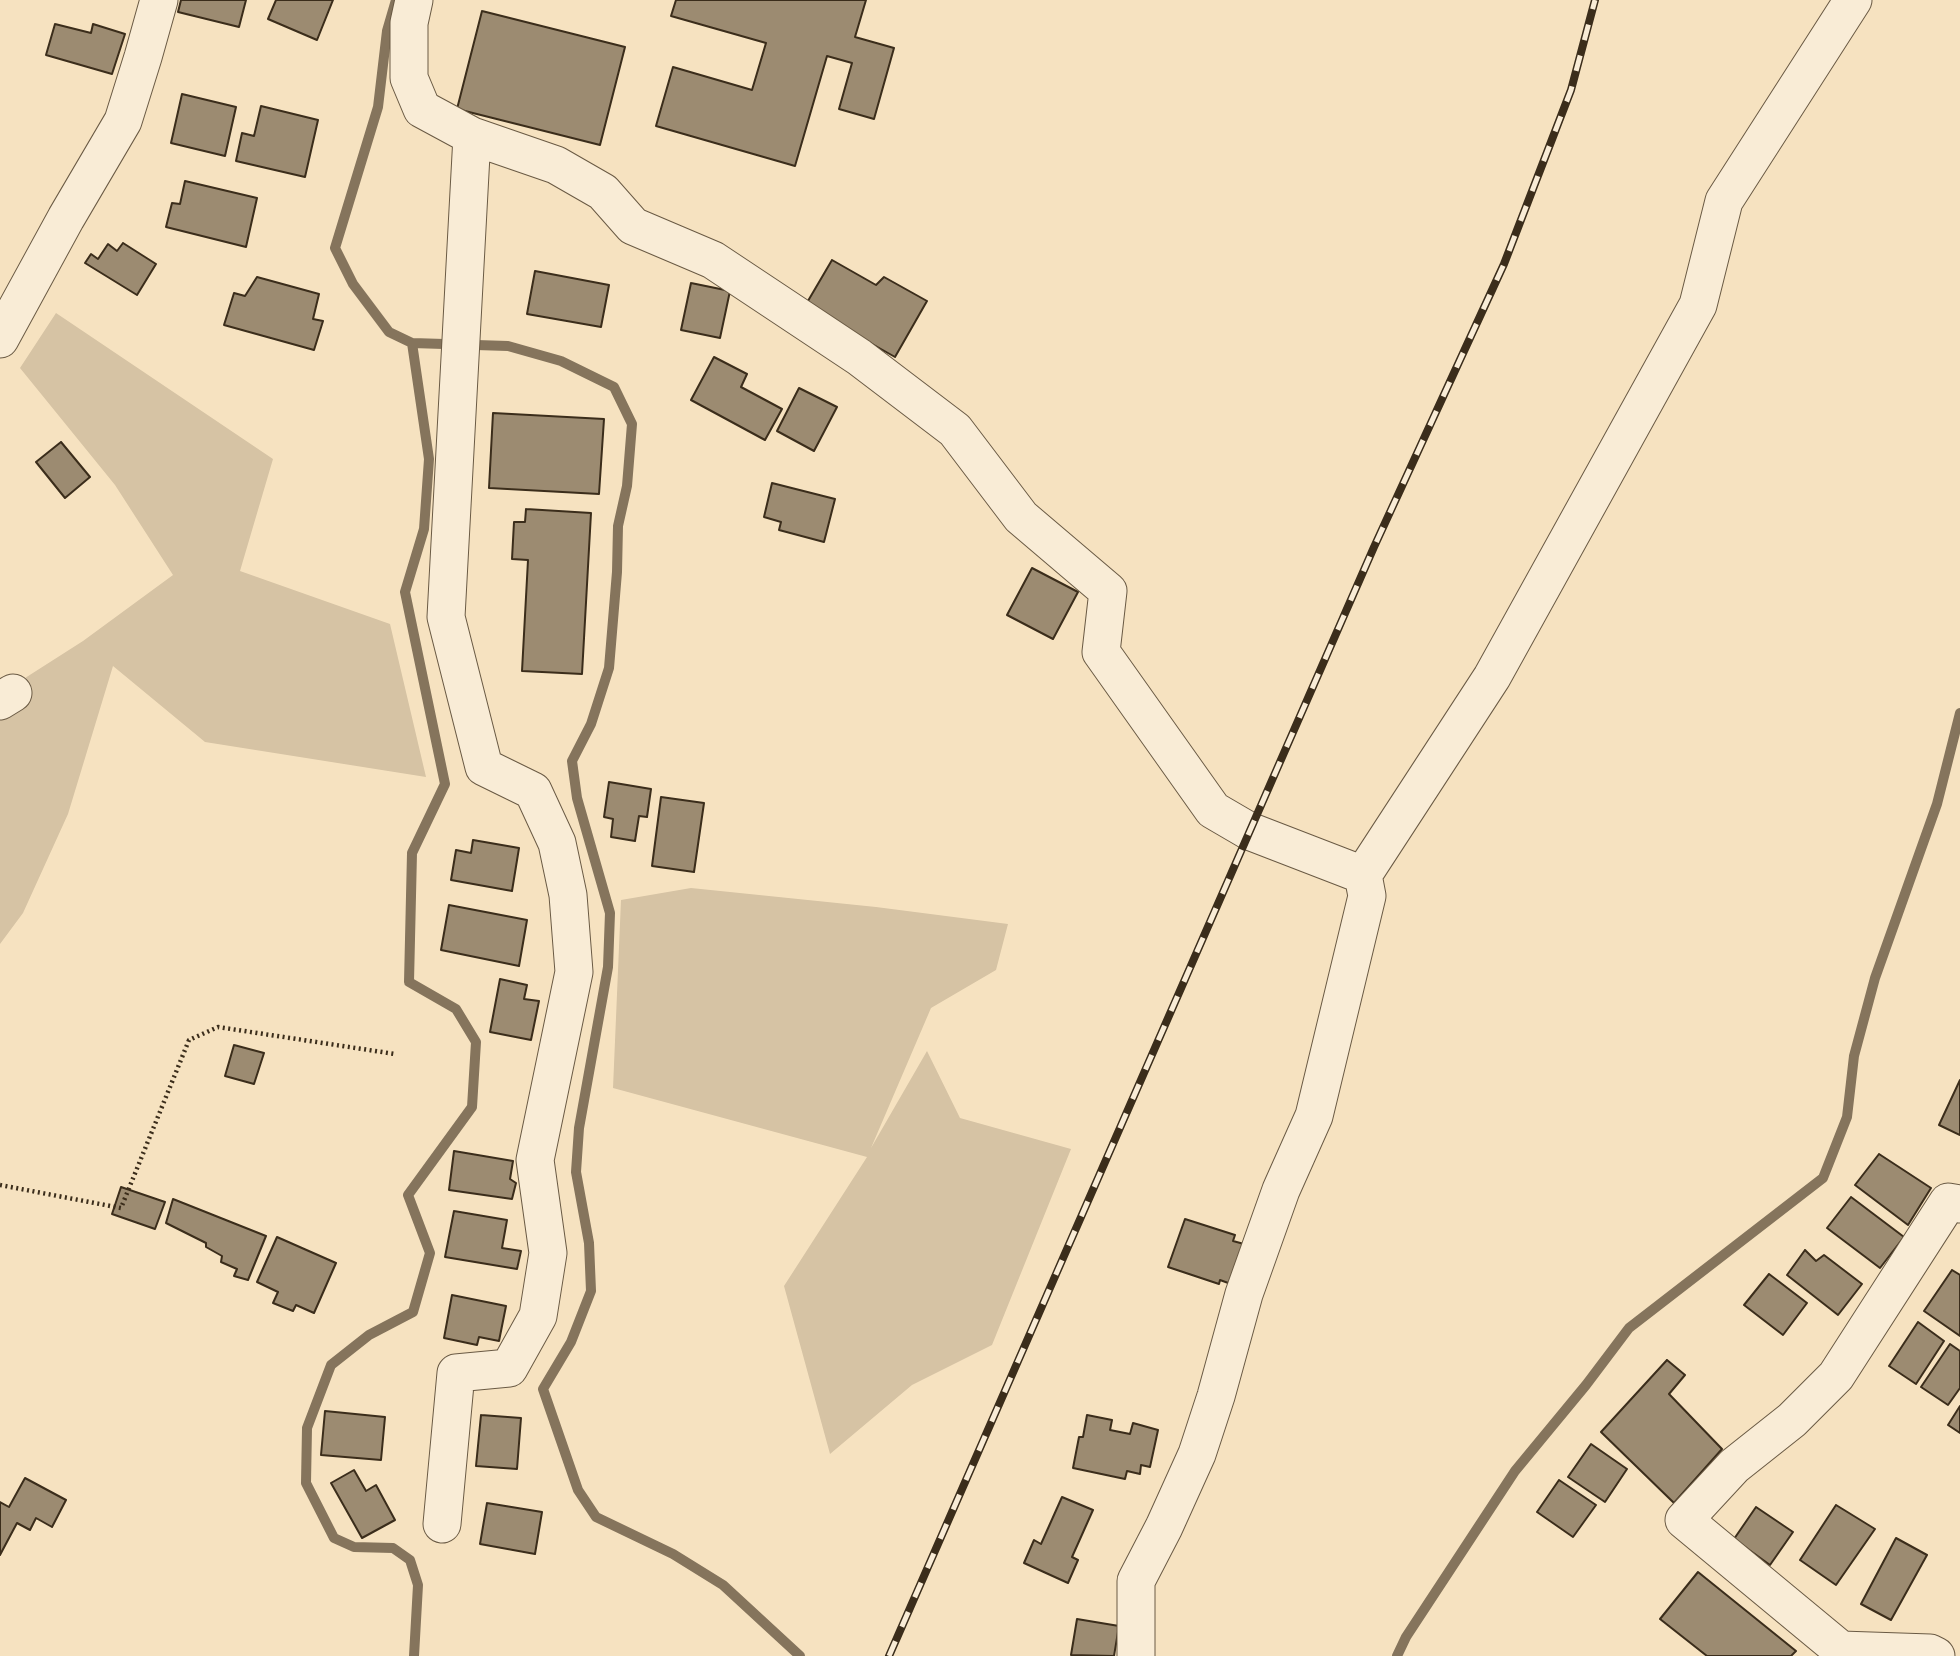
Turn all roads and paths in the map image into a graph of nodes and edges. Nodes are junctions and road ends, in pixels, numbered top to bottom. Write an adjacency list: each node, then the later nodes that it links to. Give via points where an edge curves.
1 (159, 0): 5 (street, via 123,121)
2 (414, 0): 4 (street, via 409,23 409,78 422,109)
3 (1853, 0): 6 (street, via 1724,201 1698,305 1492,677)
4 (472, 136): 6 (street, via 556,165 603,191 633,226 713,260 859,357 955,430 1021,517 1108,591 1101,652 1213,810 1249,831); 10 (street, via 446,617 484,767 533,791 557,843 568,895 574,972 535,1160 548,1253 538,1316 509,1368 456,1373)
5 (0, 339)
6 (1363, 875): 11 (street, via 1367,896 1314,1116 1281,1190 1244,1294 1197,1454 1136,1581)
7 (395, 1054): 8 (path, via 218,1027 189,1040 121,1208)
8 (0, 1185)
9 (1960, 1204): 12 (street, via 1948,1202 1836,1376 1792,1420 1734,1466 1684,1520 1841,1650)
10 (442, 1524)
11 (1136, 1656)
12 (1936, 1656)

